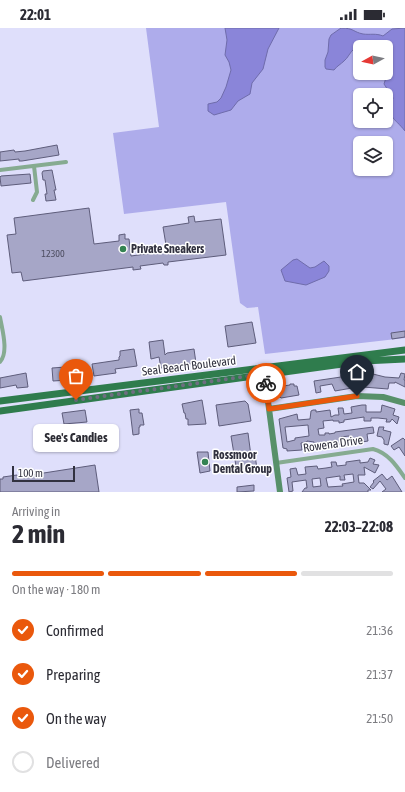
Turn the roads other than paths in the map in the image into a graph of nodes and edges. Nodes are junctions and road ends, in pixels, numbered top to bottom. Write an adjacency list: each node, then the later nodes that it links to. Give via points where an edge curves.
1 (66, 162): 2 (street)
2 (34, 166): 3 (street); 4 (street, via 37,192)
3 (0, 170)
4 (33, 200)
5 (0, 317): 6 (street)
6 (1, 332): 9 (street, via 5,351)
7 (405, 350): 10 (main road, Seal Beach Boulevard)
8 (405, 359): 10 (main road, Seal Beach Boulevard)
9 (0, 362)
10 (264, 371): 11 (main road, Seal Beach Boulevard); 13 (street); 14 (main road, Seal Beach Boulevard)
11 (0, 402)
12 (405, 404): 13 (street, via 383,397 357,396)
13 (269, 409): 15 (street)
14 (0, 411)
15 (276, 463): 16 (street, Rowena Drive, via 373,449 394,463); 17 (street)
16 (405, 478)
17 (280, 492)

